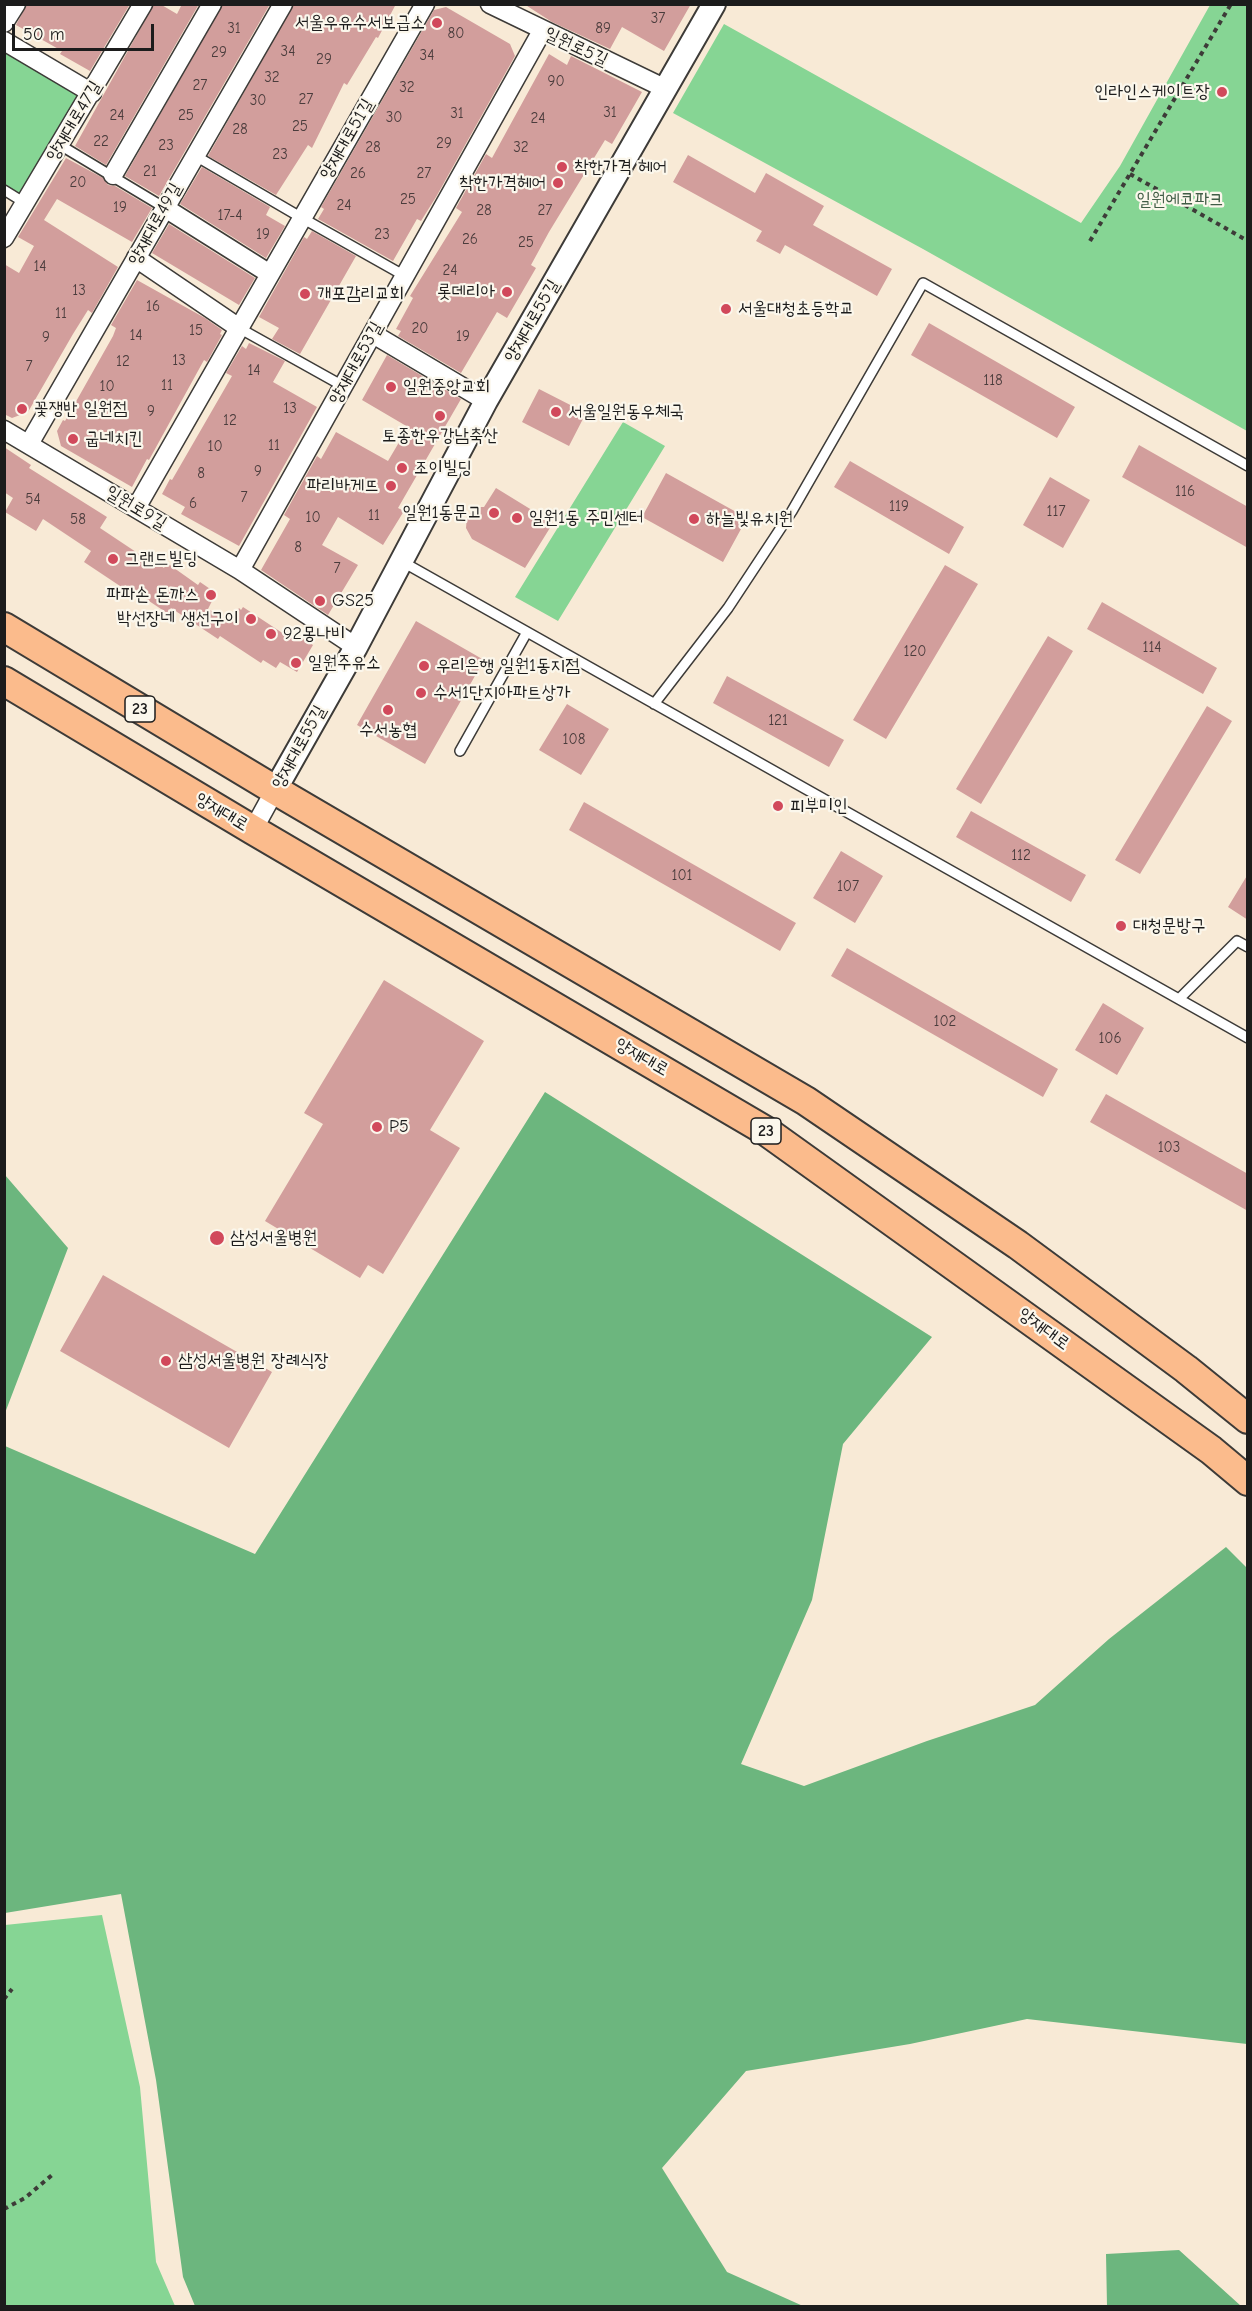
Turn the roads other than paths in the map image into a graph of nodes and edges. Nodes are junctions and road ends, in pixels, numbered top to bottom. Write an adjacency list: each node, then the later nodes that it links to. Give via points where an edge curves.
1 (16, 4): 8 (street)
2 (143, 4): 12 (street, 양재대로47길)
3 (212, 4): 15 (street)
4 (283, 4): 14 (street, 양재대로49길)
5 (424, 4): 19 (street, 양재대로51길)
6 (490, 4): 9 (street, 일원로5길)
7 (714, 4): 11 (street, 양재대로55길)
8 (4, 23)
9 (542, 31): 11 (street, 일원로5길); 23 (street, 양재대로53길)
10 (4, 41): 12 (street)
11 (664, 88): 27 (street, 양재대로55길)
12 (92, 93): 13 (street, 양재대로47길)
13 (60, 145): 15 (lane); 17 (street, 양재대로47길)
14 (194, 155): 18 (street, 양재대로49길); 19 (lane)
15 (113, 175): 18 (lane)
16 (4, 190): 17 (lane)
17 (25, 203): 20 (street, 양재대로47길)
18 (165, 208): 21 (street, 양재대로49길); 22 (street)
19 (302, 218): 22 (street, 양재대로51길); 23 (lane)
20 (4, 238)
21 (136, 258): 24 (street); 29 (street, 양재대로49길)
22 (270, 274): 24 (street, 양재대로51길)
23 (405, 276): 25 (street, 양재대로53길)
24 (239, 328): 26 (lane); 31 (street, 양재대로51길)
25 (373, 334): 26 (street, 양재대로53길); 27 (street)
26 (343, 386): 33 (street, 양재대로53길)
27 (486, 401): 32 (street, 양재대로55길)
28 (4, 430): 29 (street, 일원로9길)
29 (29, 444): 31 (street, 일원로9길)
30 (1248, 465): 38 (lane, via 923,283 792,511 728,608)
31 (136, 508): 33 (street, 일원로9길)
32 (401, 561): 35 (lane); 36 (street, 양재대로55길)
33 (240, 570): 36 (street, 일원로9길)
34 (4, 627): 40 (main road, 23)
35 (527, 632): 38 (lane); 39 (lane)
36 (356, 647): 40 (street, 양재대로55길)
37 (4, 681): 41 (main road, 양재대로 / 23)
38 (654, 704): 43 (lane)
39 (460, 751)
40 (275, 790): 41 (street, 양재대로55길); 45 (main road, 23, via 806,1101 1018,1245)
41 (253, 830): 46 (main road, 양재대로 / 23, via 766,1131 1211,1450)
42 (1248, 947): 43 (lane, via 1237,941)
43 (1179, 999): 44 (lane)
44 (1248, 1038)
45 (1248, 1419)
46 (1248, 1481)

